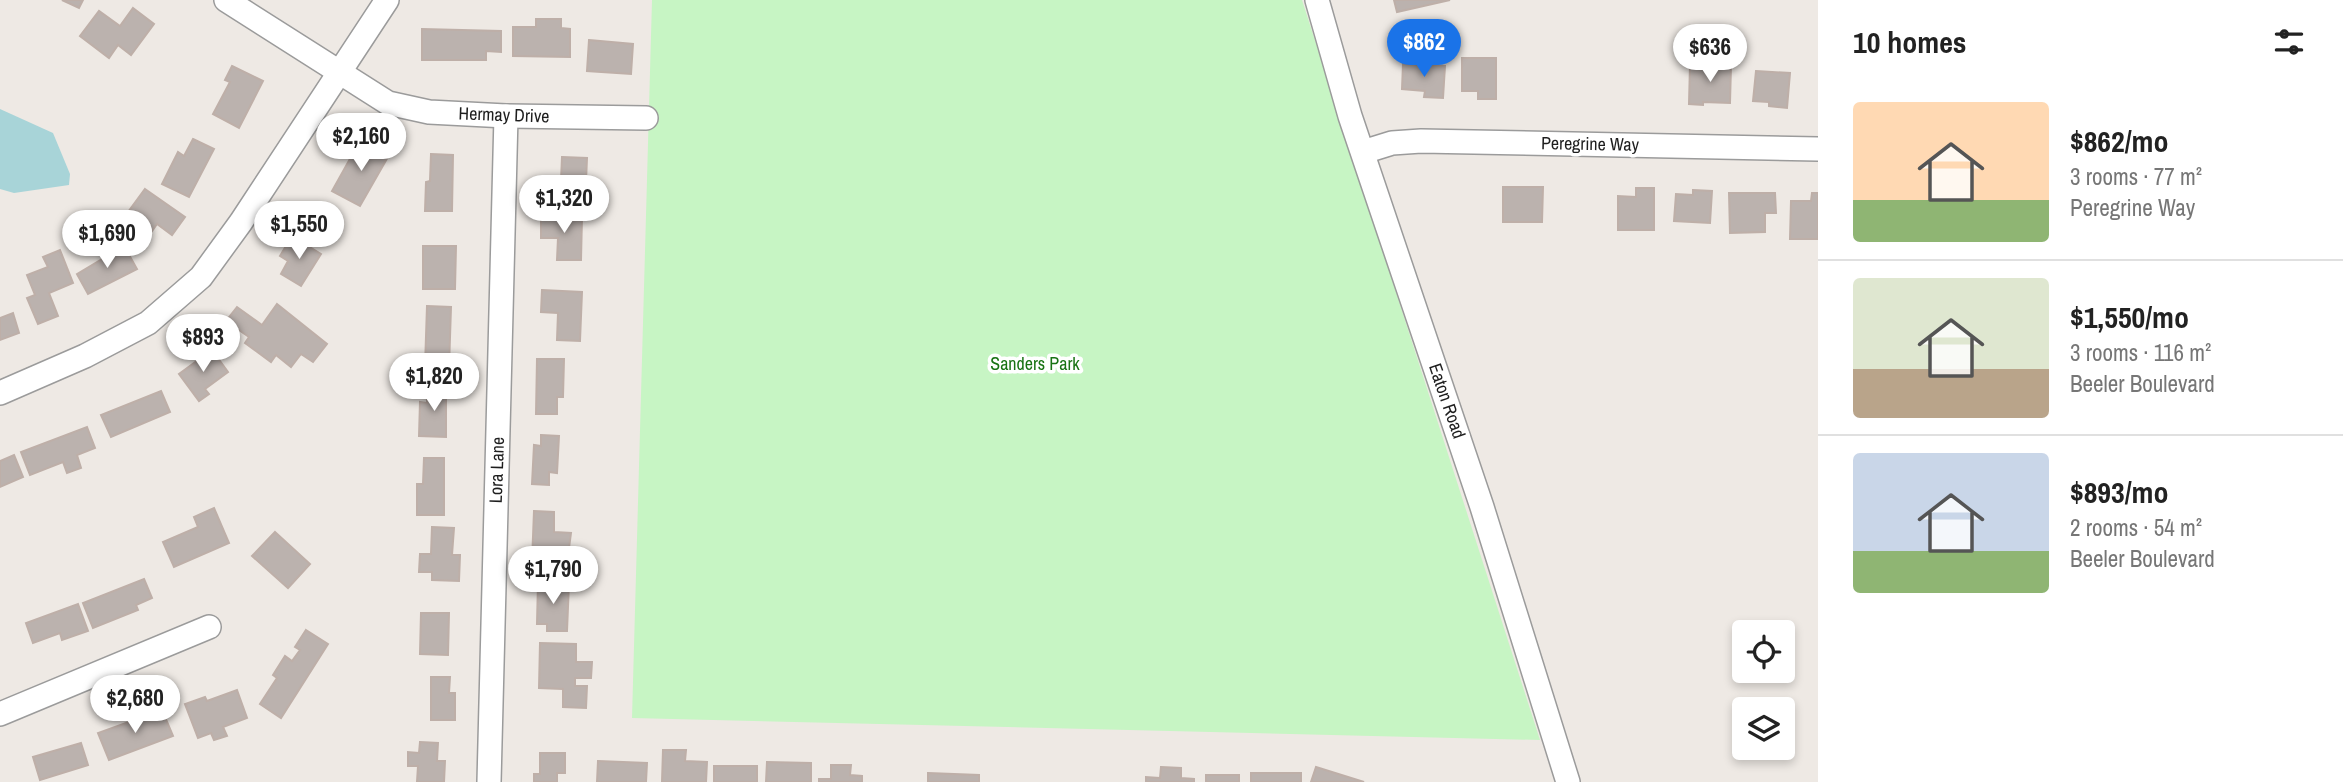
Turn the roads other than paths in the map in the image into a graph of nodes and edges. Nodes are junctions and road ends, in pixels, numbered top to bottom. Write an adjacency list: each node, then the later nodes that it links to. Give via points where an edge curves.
1 (226, 0): 4 (street, Hermay Drive)
2 (387, 0): 4 (street)
3 (1320, 10): 8 (street, Eaton Road)
4 (340, 73): 5 (street, Hermay Drive, via 388,103 429,112); 9 (street, via 201,277 148,323)
5 (506, 116): 6 (street, Hermay Drive); 12 (street, Lora Lane)
6 (646, 118)
7 (1818, 149): 8 (street, Peregrine Way, via 1421,141)
8 (1363, 152): 13 (street, Eaton Road)
9 (0, 393)
10 (209, 627): 11 (street)
11 (0, 714)
12 (489, 782)
13 (1569, 782)

